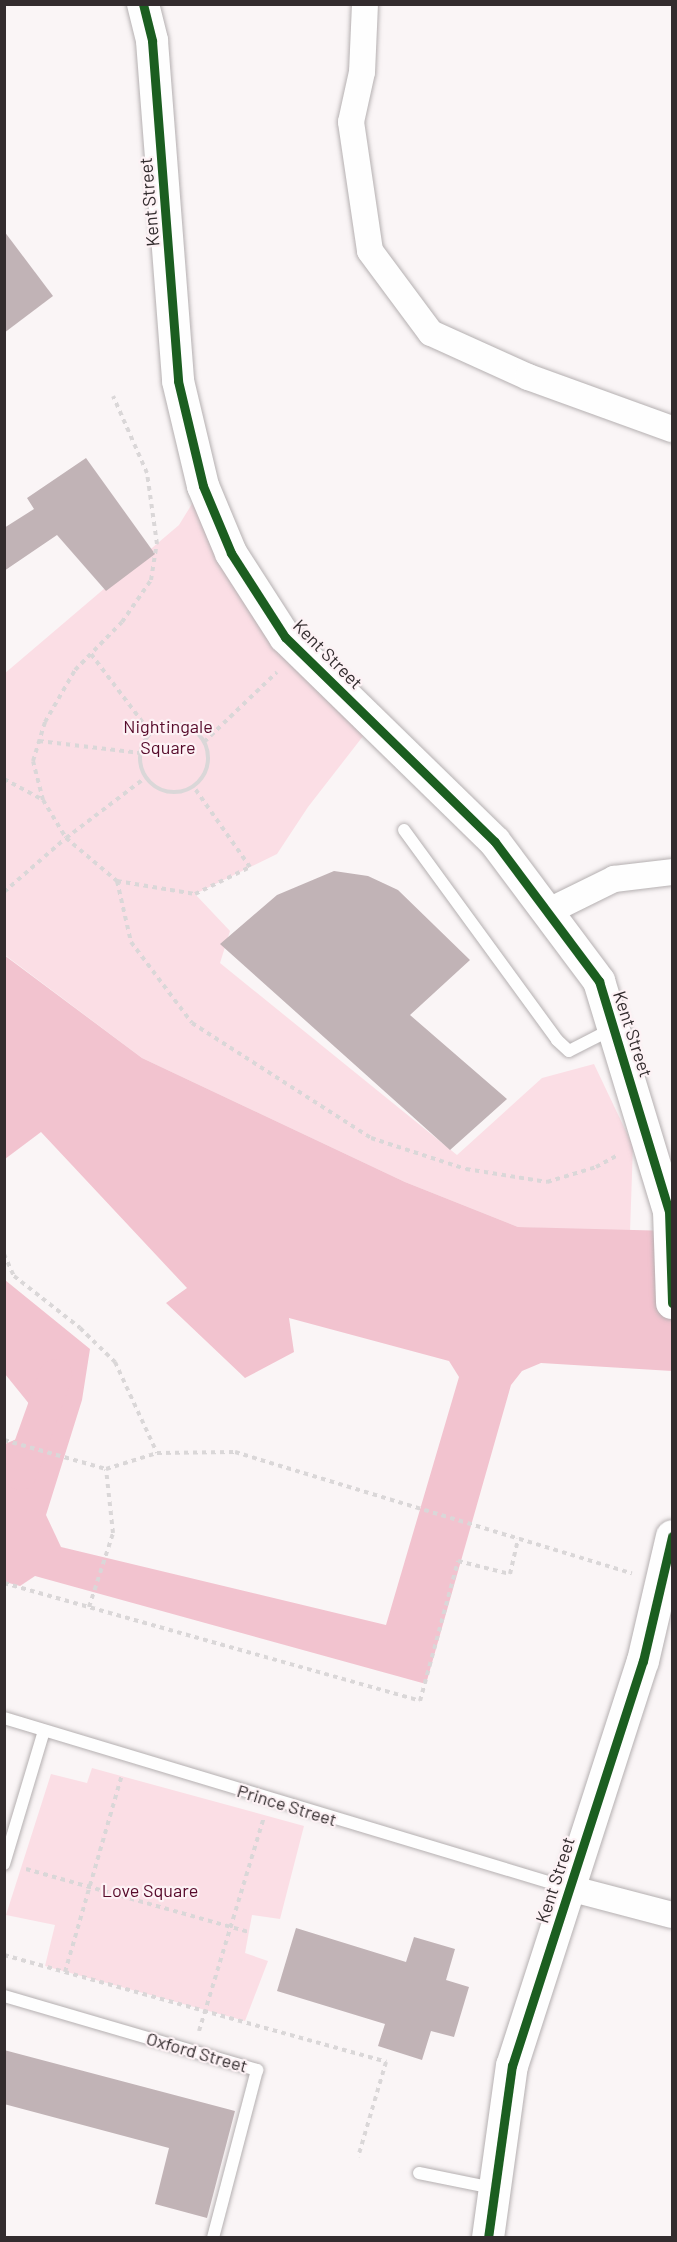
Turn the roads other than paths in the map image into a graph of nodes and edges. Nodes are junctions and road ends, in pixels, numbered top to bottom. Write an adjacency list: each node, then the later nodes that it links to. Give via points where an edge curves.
1 (143, 4): 6 (street, Kent Street, via 152,41 178,381 200,474 231,553 285,637 495,842)
2 (365, 4): 3 (street, via 362,72 351,122 370,251 431,333 539,381)
3 (672, 429)
4 (404, 831): 7 (lane, via 568,1051)
5 (672, 872): 6 (street, via 614,879)
6 (547, 912): 7 (street, Kent Street, via 599,981)
7 (616, 1028): 8 (street, Kent Street, via 669,1211)
8 (672, 1303)
9 (672, 1536): 13 (street, Kent Street, via 643,1661)
10 (4, 1718): 11 (lane, Prince Street)
11 (44, 1731): 12 (lane); 13 (lane, Prince Street)
12 (5, 1863)
13 (569, 1888): 14 (street); 17 (street, Kent Street, via 512,2066)
14 (672, 1915)
15 (4, 1996): 18 (lane, Oxford Street, via 257,2070)
16 (419, 2173): 17 (lane)
17 (493, 2188): 19 (street, Kent Street)
18 (213, 2238)
19 (488, 2238)

